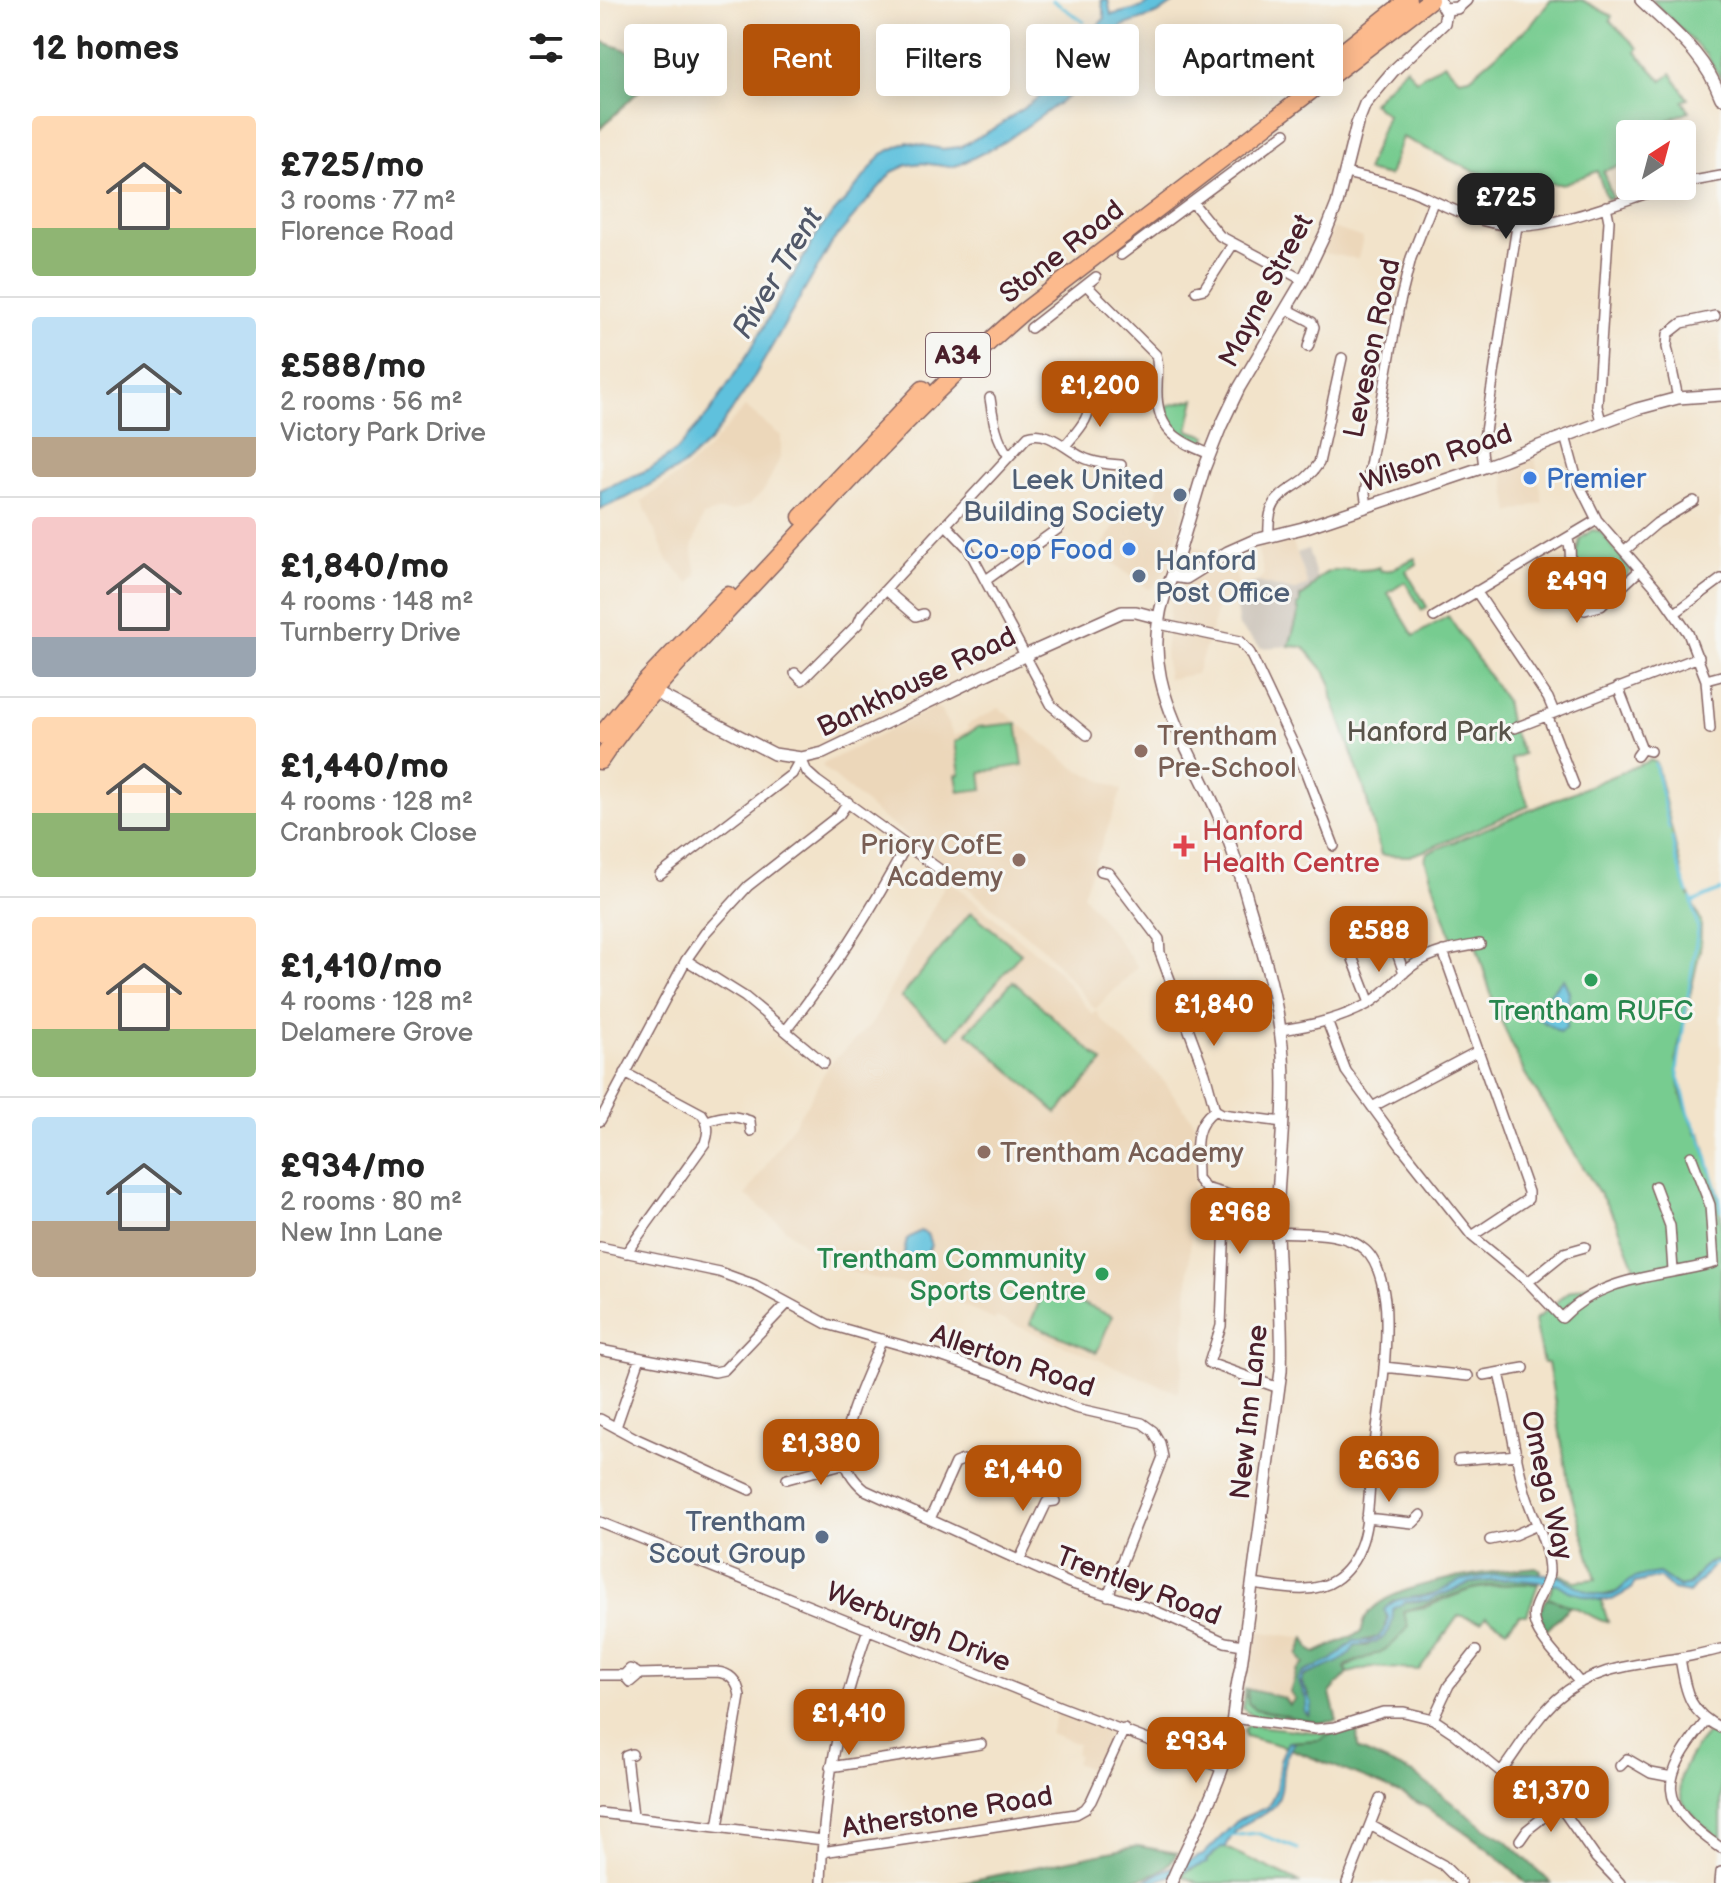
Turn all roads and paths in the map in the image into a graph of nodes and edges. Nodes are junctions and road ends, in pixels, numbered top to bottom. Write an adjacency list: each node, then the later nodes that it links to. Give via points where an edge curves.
1 (1408, 0): 29 (highway, Stone Road / A34, via 1014,305 964,349)
2 (1466, 0): 4 (street, via 1457,8)
3 (1641, 0): 5 (street, via 1700,57)
4 (1438, 3): 7 (street, Mayne Street, via 1444,23 1365,104); 29 (highway, Stone Road / A34, via 1024,311)
5 (1721, 98)
6 (1283, 137): 12 (street)
7 (1345, 173): 11 (street); 18 (street, Mayne Street)
8 (1721, 176): 9 (street)
9 (1696, 180)
10 (1625, 200): 13 (street)
11 (1433, 202): 14 (street); 39 (street, Leveson Road, via 1399,306 1365,493)
12 (1193, 203): 15 (street); 16 (street)
13 (1606, 206): 14 (street); 31 (street, via 1597,406)
14 (1517, 226): 37 (street, via 1482,451)
15 (1233, 244): 18 (street); 20 (street)
16 (1124, 255)
17 (1096, 277): 19 (street)
18 (1303, 280): 21 (street, Mayne Street)
19 (1086, 285): 23 (street); 34 (street, via 1156,355 1157,401 1173,437)
20 (1201, 292)
21 (1287, 309): 24 (street, via 1312,322); 34 (street, Mayne Street, via 1239,388)
22 (1718, 315): 28 (street, via 1682,323 1668,334)
23 (1031, 328)
24 (1308, 347)
25 (1342, 358): 43 (street, via 1319,463 1279,497 1268,517)
26 (1721, 395): 28 (street, Wilson Road)
27 (1089, 397): 33 (street, via 1090,412)
28 (1678, 398): 31 (street, Wilson Road)
29 (920, 401): 62 (highway, Stone Road / A34)
30 (994, 404): 35 (street, via 1002,447)
31 (1601, 421): 32 (street, Wilson Road)
32 (1565, 436): 37 (street, Wilson Road); 40 (street, via 1577,480)
33 (1065, 446): 35 (street, via 1034,433); 36 (street, via 1083,458)
34 (1210, 454): 47 (street, Mayne Street)
35 (1009, 456): 41 (street)
36 (1121, 465)
37 (1484, 467): 39 (street, Wilson Road)
38 (1694, 501): 45 (street)
39 (1367, 506): 43 (street, Wilson Road)
40 (1597, 520): 44 (street); 45 (street)
41 (946, 525): 49 (street, via 968,548); 50 (street)
42 (1059, 528): 49 (street)
43 (1269, 535): 47 (street, Wilson Road, via 1190,576)
44 (1567, 538): 46 (street, via 1567,591 1577,607 1601,606); 51 (street)
45 (1624, 551): 46 (street)
46 (1640, 570): 52 (street)
47 (1172, 576): 55 (street, Mayne Street)
48 (1721, 579): 52 (street)
49 (986, 580): 56 (street)
50 (886, 590): 54 (street); 58 (street, via 802,680)
51 (1476, 591): 53 (street); 63 (street, via 1548,698)
52 (1675, 613): 57 (street)
53 (1434, 617)
54 (918, 618)
55 (1159, 621): 56 (street, Bankhouse Road, via 1122,612); 74 (street, via 1240,641 1250,653); 85 (street, New Inn Lane, via 1158,659 1167,705 1231,848)
56 (1026, 655): 66 (street, via 1052,706); 69 (street, Bankhouse Road, via 823,753)
57 (1699, 657): 60 (street); 61 (street)
58 (795, 673)
59 (1721, 676): 60 (street)
60 (1706, 680): 65 (street)
61 (1618, 687): 63 (street); 68 (street)
62 (648, 688): 67 (highway, Stone Road / A34); 69 (street, Bankhouse Road, via 774,754); 70 (highway, Stone Road / A34)
63 (1551, 713): 64 (street); 71 (street)
64 (1515, 728)
65 (1710, 729)
66 (1087, 731)
67 (600, 736)
68 (1643, 752)
69 (801, 758): 72 (street, via 807,772); 77 (street, via 792,774)
70 (600, 761)
71 (1574, 785)
72 (848, 802): 73 (street); 80 (street, via 839,815 748,886)
73 (907, 844): 75 (street); 84 (street, via 856,935)
74 (1334, 846)
75 (939, 869)
76 (1107, 869): 90 (street, via 1159,939)
77 (660, 875)
78 (1480, 944): 79 (street)
79 (1443, 951): 81 (street); 86 (street)
80 (686, 960): 84 (street); 88 (street)
81 (1404, 973): 82 (street); 82 (street, via 1393,942 1372,935 1355,941 1353,959)
82 (1370, 1003): 83 (street)
83 (1327, 1021): 85 (street); 89 (street, via 1346,1071)
84 (786, 1030): 87 (street)
85 (1280, 1030): 94 (street, New Inn Lane)
86 (1478, 1051): 89 (street); 100 (street, via 1528,1199)
87 (824, 1063)
88 (625, 1073): 91 (street); 92 (street)
89 (1372, 1107): 100 (street)
90 (1215, 1110): 94 (street); 97 (street, via 1198,1130 1197,1178 1205,1188)
91 (600, 1121)
92 (707, 1121): 93 (street, via 730,1115); 103 (street, via 705,1143)
93 (752, 1122)
94 (1283, 1122): 99 (street, New Inn Lane)
95 (1691, 1156): 104 (street, via 1710,1205 1714,1263)
96 (1655, 1186): 104 (street, via 1670,1226)
97 (1226, 1194): 98 (street); 115 (street, via 1221,1326 1205,1361)
98 (1242, 1198)
99 (1277, 1232): 110 (street, via 1350,1240 1369,1253 1383,1288); 115 (street, New Inn Lane)
100 (1472, 1236): 105 (street)
101 (600, 1247): 103 (street, Allerton Road)
102 (1585, 1247): 105 (street, via 1564,1253)
103 (626, 1253): 106 (street, Allerton Road, via 719,1272)
104 (1673, 1271): 105 (street, via 1597,1291 1562,1318)
105 (1528, 1282)
106 (787, 1304): 107 (street, Allerton Road, via 827,1324); 109 (street, via 724,1370)
107 (882, 1339): 121 (street, via 854,1410); 133 (street, Allerton Road, via 995,1375 1075,1408 1142,1423 1153,1431 1163,1457)
108 (600, 1350): 109 (street)
109 (640, 1358): 117 (street)
110 (1384, 1367): 114 (street); 125 (street)
111 (1524, 1368): 112 (street)
112 (1499, 1374): 113 (street); 118 (street, Omega Way)
113 (1484, 1375)
114 (1468, 1376)
115 (1279, 1388): 132 (street, New Inn Lane)
116 (600, 1419): 117 (street)
117 (616, 1427): 123 (street)
118 (1517, 1455): 120 (street, via 1470,1463); 129 (street, Omega Way)
119 (957, 1459): 126 (street)
120 (1458, 1460)
121 (846, 1463): 122 (street); 126 (street, Trentley Road, via 865,1490)
122 (791, 1475)
123 (745, 1484)
124 (1048, 1500): 131 (street)
125 (1366, 1518): 128 (street); 132 (street, via 1361,1546 1334,1581 1317,1589)
126 (930, 1519): 131 (street, Trentley Road)
127 (600, 1522): 134 (street, Werburgh Drive)
128 (1418, 1522)
129 (1537, 1525): 130 (street); 140 (street, Omega Way, via 1549,1573 1533,1621)
130 (1496, 1536)
131 (1019, 1561): 133 (street, Trentley Road)
132 (1252, 1584): 135 (street, New Inn Lane)
133 (1108, 1596): 135 (street, Trentley Road)
134 (868, 1629): 145 (street, Werburgh Drive); 149 (street)
135 (1243, 1645): 141 (street, New Inn Lane)
136 (1721, 1649): 138 (street)
137 (1475, 1657): 142 (street, via 1449,1685)
138 (1680, 1658): 140 (street, via 1620,1666); 143 (street, via 1690,1702)
139 (600, 1675): 158 (street, via 624,1675 630,1669 637,1674 716,1672 735,1681 740,1696)
140 (1580, 1683): 151 (street, via 1544,1713)
141 (1233, 1718): 142 (street, via 1316,1729 1383,1712); 150 (street, New Inn Lane)
142 (1433, 1719): 151 (street)
143 (1706, 1721): 144 (street); 152 (street, via 1683,1750)
144 (1721, 1728)
145 (1124, 1729): 150 (street, Werburgh Drive); 162 (street, Atherstone Road, via 1091,1801 1076,1814)
146 (981, 1744): 149 (street)
147 (632, 1754): 156 (street, via 626,1756)
148 (1624, 1759): 152 (street)
149 (830, 1767): 159 (street)
150 (1222, 1768): 163 (street, New Inn Lane)
151 (1501, 1772): 154 (street)
152 (1672, 1777): 161 (street, via 1675,1803 1684,1818)
153 (1380, 1799): 157 (street)
154 (1559, 1805): 160 (street); 167 (street)
155 (600, 1813): 156 (street)
156 (633, 1816): 158 (street)
157 (1370, 1825): 165 (street); 166 (street, via 1443,1865)
158 (718, 1827): 159 (street)
159 (823, 1840): 162 (street)
160 (1520, 1840)
161 (1721, 1848)
162 (822, 1852): 164 (street)
163 (1173, 1879)
164 (821, 1883)
165 (1347, 1883)
166 (1461, 1883)
167 (1620, 1883)

